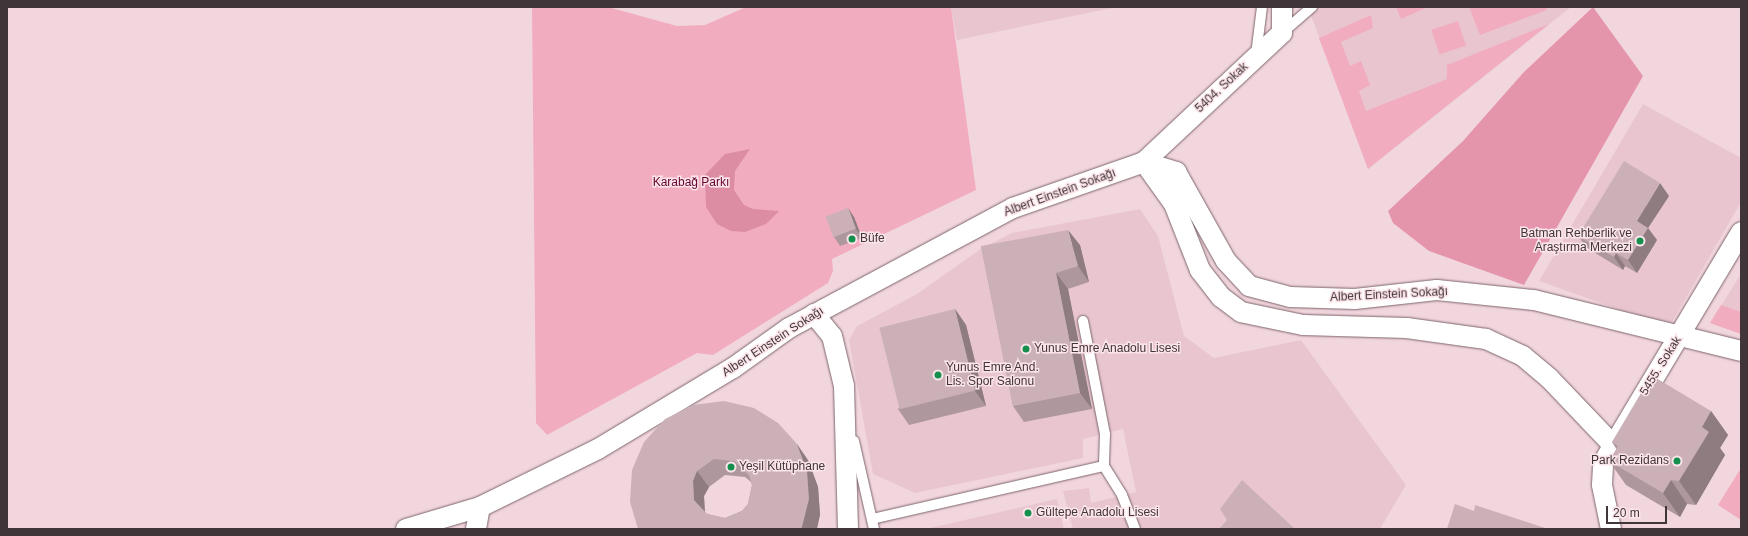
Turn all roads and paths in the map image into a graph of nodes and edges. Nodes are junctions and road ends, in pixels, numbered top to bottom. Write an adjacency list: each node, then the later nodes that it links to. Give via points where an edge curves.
1 (1262, 7): 5 (lane)
2 (1282, 7): 4 (street)
3 (1312, 7): 4 (lane)
4 (1282, 33): 5 (street, 5404. Sokak)
5 (1255, 57): 6 (street, 5404. Sokak)
6 (1144, 162): 8 (street, Albert Einstein Sokağı, via 1013,208); 10 (street, Albert Einstein Sokağı, via 1176,172 1226,261 1249,286 1290,296 1355,299 1437,290 1534,300); 13 (street, via 1174,204 1200,270 1221,297 1240,312 1303,325 1407,328 1486,339 1523,356 1549,378)
7 (1741, 232): 10 (street, 5455. Sokak)
8 (814, 314): 12 (street, via 832,336); 15 (street, Albert Einstein Sokağı, via 733,368 598,449)
9 (1084, 321): 14 (lane, via 1105,434)
10 (1681, 336): 11 (street, Albert Einstein Sokağı); 13 (street, 5455. Sokak)
11 (1741, 351)
12 (844, 386): 16 (lane); 19 (street)
13 (1612, 444): 22 (street, 5455. Sokak, via 1603,463 1602,485)
14 (1104, 466): 16 (lane); 21 (lane, via 1122,495)
15 (480, 507): 17 (street, Albert Einstein Sokağı); 18 (street)
16 (872, 519): 20 (lane)
17 (406, 529)
18 (476, 529)
19 (848, 529)
20 (874, 529)
21 (1136, 529)
22 (1610, 529)

